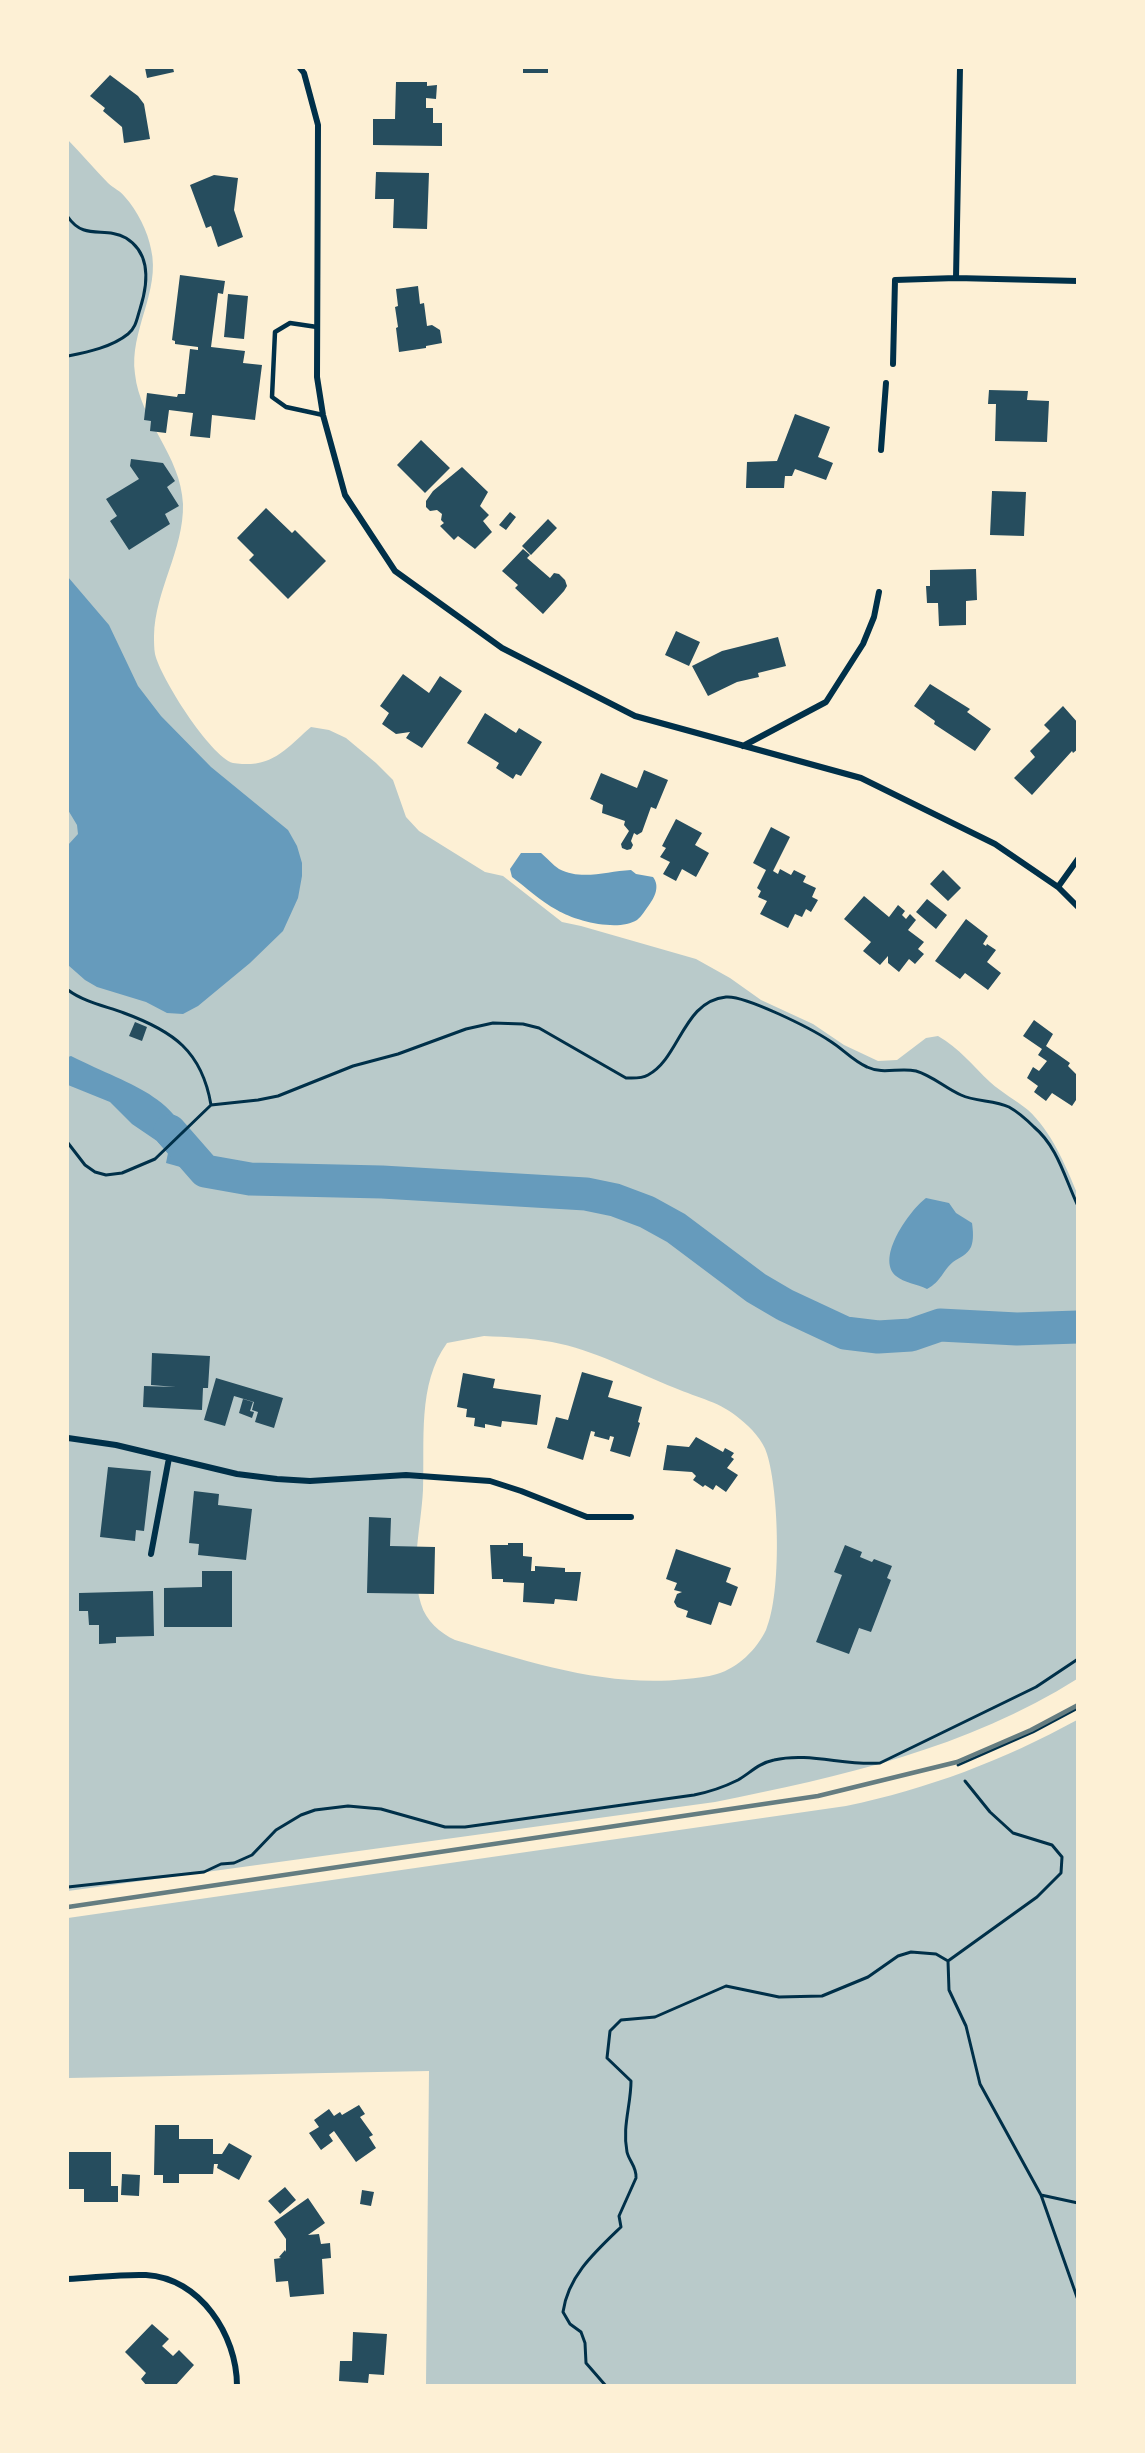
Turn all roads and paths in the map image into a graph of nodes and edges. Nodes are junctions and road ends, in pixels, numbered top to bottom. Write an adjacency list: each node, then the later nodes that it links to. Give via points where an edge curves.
1 (300, 68): 6 (street, via 318,125)
2 (960, 68): 4 (street)
3 (68, 216): 7 (path, via 81,230 126,238 141,254 147,273 133,330 104,346)
4 (956, 278): 5 (street); 8 (street, via 895,280)
5 (1077, 281)
6 (317, 327): 10 (street, via 317,376); 10 (lane, via 290,323 275,332 272,397 286,407)
7 (68, 356)
8 (893, 364)
9 (886, 384): 11 (street)
10 (323, 415): 13 (street, via 345,495 395,570 502,648 635,716)
11 (881, 450)
12 (879, 592): 13 (street, via 863,644 826,702)
13 (743, 747): 15 (street, via 861,778 995,844)
14 (1077, 859): 15 (street)
15 (1058, 887): 16 (street)
16 (1077, 907)
17 (68, 990): 18 (path, via 141,1019 182,1045 198,1062)
18 (212, 1105): 19 (path, via 155,1159 122,1173 95,1172 85,1166); 20 (path, via 278,1096 353,1066 493,1023 539,1028 626,1078 640,1078 659,1065 698,1008 728,996 801,1024 867,1067 886,1072 916,1071 965,1096 1009,1107 1048,1142)
19 (68, 1143)
20 (1077, 1206)
21 (68, 1438): 22 (street)
22 (169, 1458): 23 (street, via 277,1479 310,1481 406,1475 490,1481 586,1517); 24 (street)
23 (631, 1517)
24 (151, 1554)
25 (1077, 1659): 29 (path, via 1036,1687 880,1763 774,1760 759,1764 710,1792 465,1827 444,1827 381,1809 348,1806 315,1810 276,1830 252,1855 234,1863 204,1872)
26 (1077, 1708): 27 (path)
27 (958, 1764)
28 (964, 1781): 30 (path, via 1013,1833 1053,1845 1062,1857 1061,1872 1037,1897)
29 (68, 1887)
30 (948, 1961): 31 (path, via 949,1990 966,2026 980,2084); 36 (path, via 936,1954 911,1952 898,1956 868,1977 822,1996 779,1997 726,1986 655,2017 621,2020 610,2031 607,2058 631,2081 631,2102 625,2114 627,2153 636,2178 620,2216 621,2227 574,2277 562,2312 581,2332 586,2363)
31 (1041, 2195): 32 (path); 34 (path)
32 (1077, 2203)
33 (68, 2279): 35 (street, via 147,2275 180,2284 202,2301 226,2331)
34 (1077, 2300)
35 (237, 2385)
36 (606, 2385)

